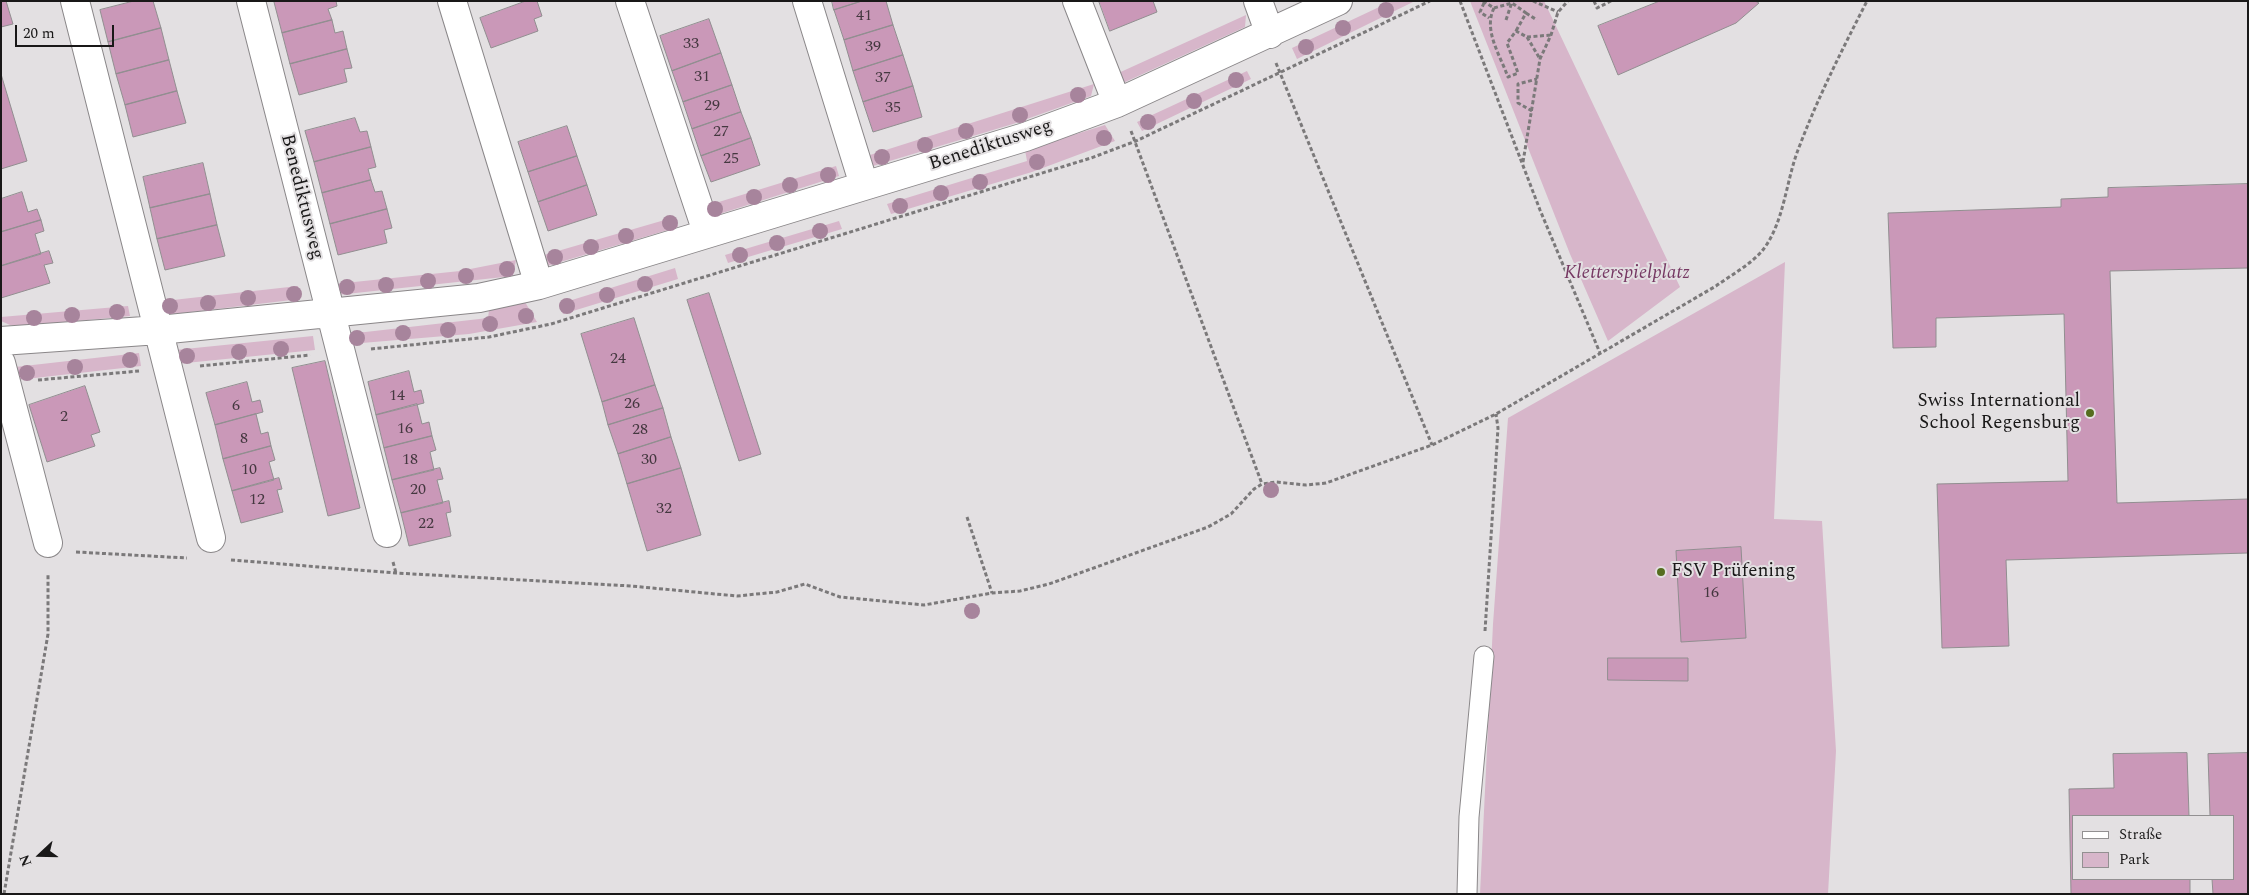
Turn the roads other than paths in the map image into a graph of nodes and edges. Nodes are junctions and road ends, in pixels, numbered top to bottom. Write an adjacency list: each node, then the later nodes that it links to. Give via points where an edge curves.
1 (75, 1): 15 (street)
2 (252, 1): 14 (street, Benediktusweg)
3 (452, 1): 13 (street)
4 (630, 1): 12 (street)
5 (807, 1): 11 (street)
6 (1077, 1): 10 (street)
7 (1258, 1): 9 (street)
8 (1338, 1): 9 (street, Benediktusweg)
9 (1267, 35): 10 (street, Benediktusweg)
10 (1117, 103): 11 (street, Benediktusweg, via 1025,137)
11 (864, 185): 12 (street, Benediktusweg)
12 (707, 232): 13 (street, Benediktusweg)
13 (539, 285): 14 (street, Benediktusweg, via 479,298)
14 (330, 313): 15 (street, Benediktusweg); 18 (street, Benediktusweg)
15 (159, 330): 16 (street, Benediktusweg); 20 (street)
16 (1, 341)
17 (4, 373): 19 (street)
18 (387, 533)
19 (48, 543)
20 (204, 548)
21 (1484, 656): 22 (lane, via 1468,817)
22 (1467, 894)

